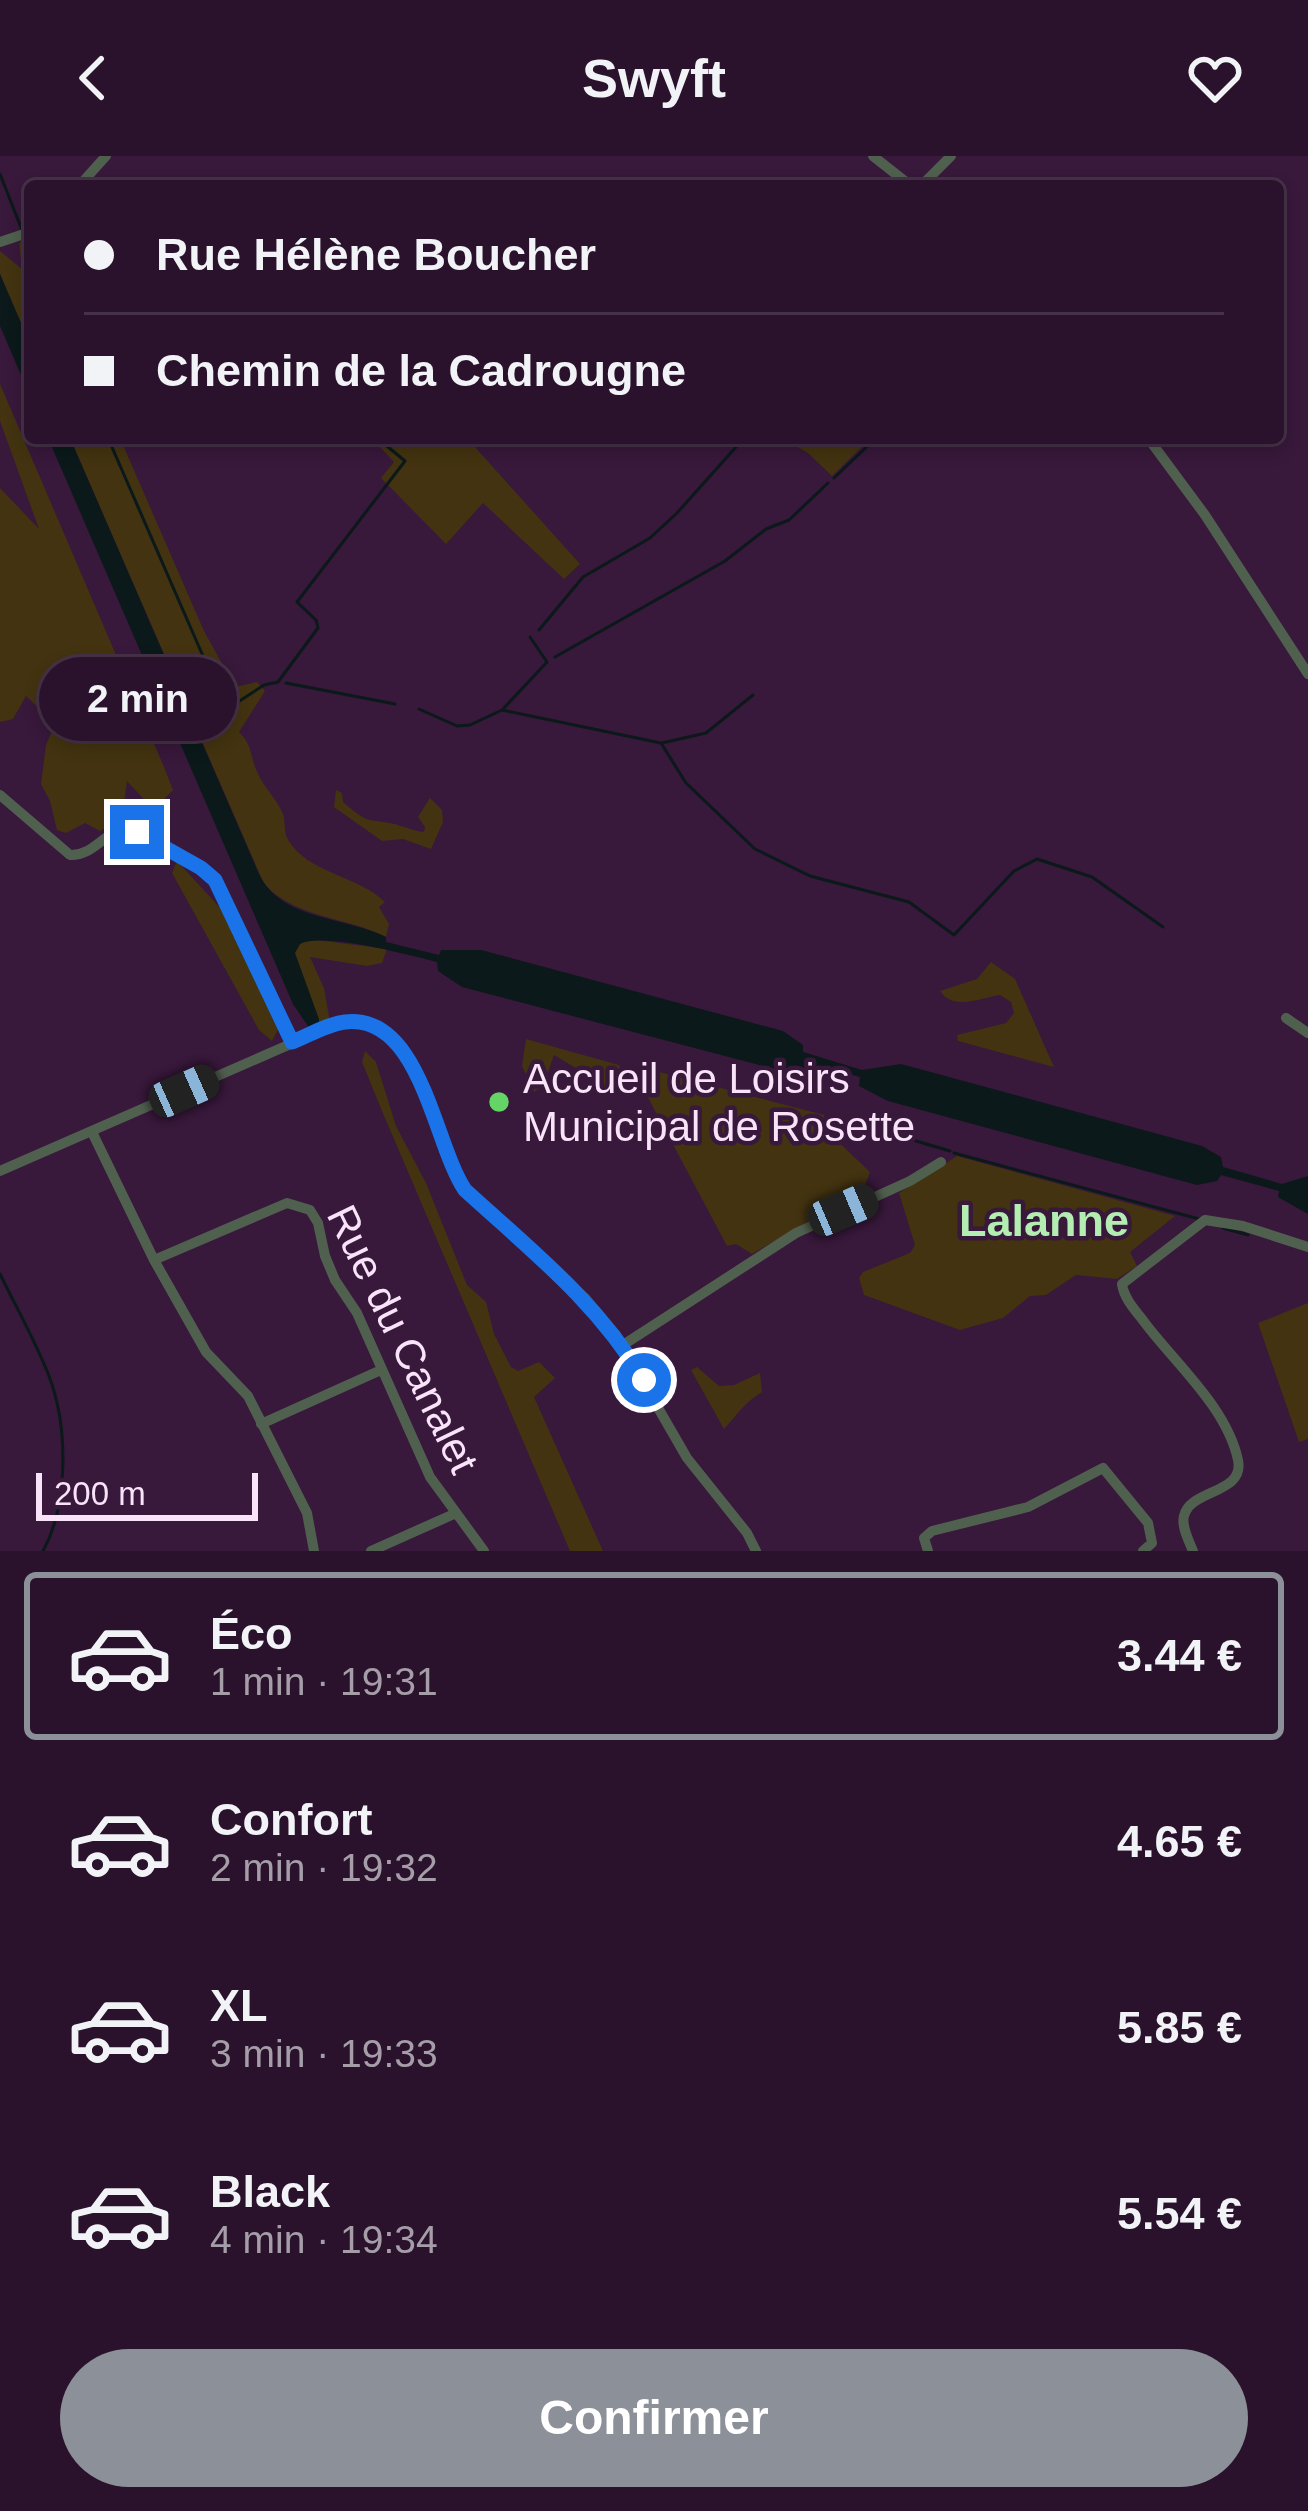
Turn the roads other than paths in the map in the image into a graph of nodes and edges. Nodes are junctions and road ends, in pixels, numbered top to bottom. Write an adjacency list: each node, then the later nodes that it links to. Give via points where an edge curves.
1 (106, 156): 4 (street)
2 (873, 156): 5 (street)
3 (951, 156): 6 (street)
4 (84, 180)
5 (903, 180)
6 (927, 180)
7 (1152, 444): 8 (street)
8 (1308, 674)
9 (0, 795): 12 (street, via 70,855 126,829 209,874)
10 (1286, 1018): 11 (street)
11 (1308, 1034)
12 (292, 1042): 13 (street); 18 (street, via 345,1022 376,1026 397,1045 465,1190 585,1298)
13 (92, 1132): 15 (street); 17 (street)
14 (941, 1162): 18 (street, via 796,1233)
15 (0, 1171)
16 (1308, 1247): 28 (street, via 1205,1220 1122,1284 1212,1406 1239,1466 1232,1481 1184,1513)
17 (154, 1260): 19 (street, Rue du Canalet, via 287,1203 304,1205); 20 (street, via 206,1352 242,1386)
18 (623, 1345): 25 (street, via 687,1458)
19 (381, 1370): 20 (street); 21 (street, Rue du Canalet)
20 (261, 1424): 22 (street, via 307,1513)
21 (454, 1514): 23 (street); 24 (street, Rue du Canalet)
22 (314, 1551)
23 (371, 1551)
24 (484, 1551)
25 (756, 1551)
26 (928, 1551): 27 (street, via 924,1538 932,1531 1028,1507 1103,1468 1148,1523 1152,1543)
27 (1143, 1551)
28 (1192, 1551)

